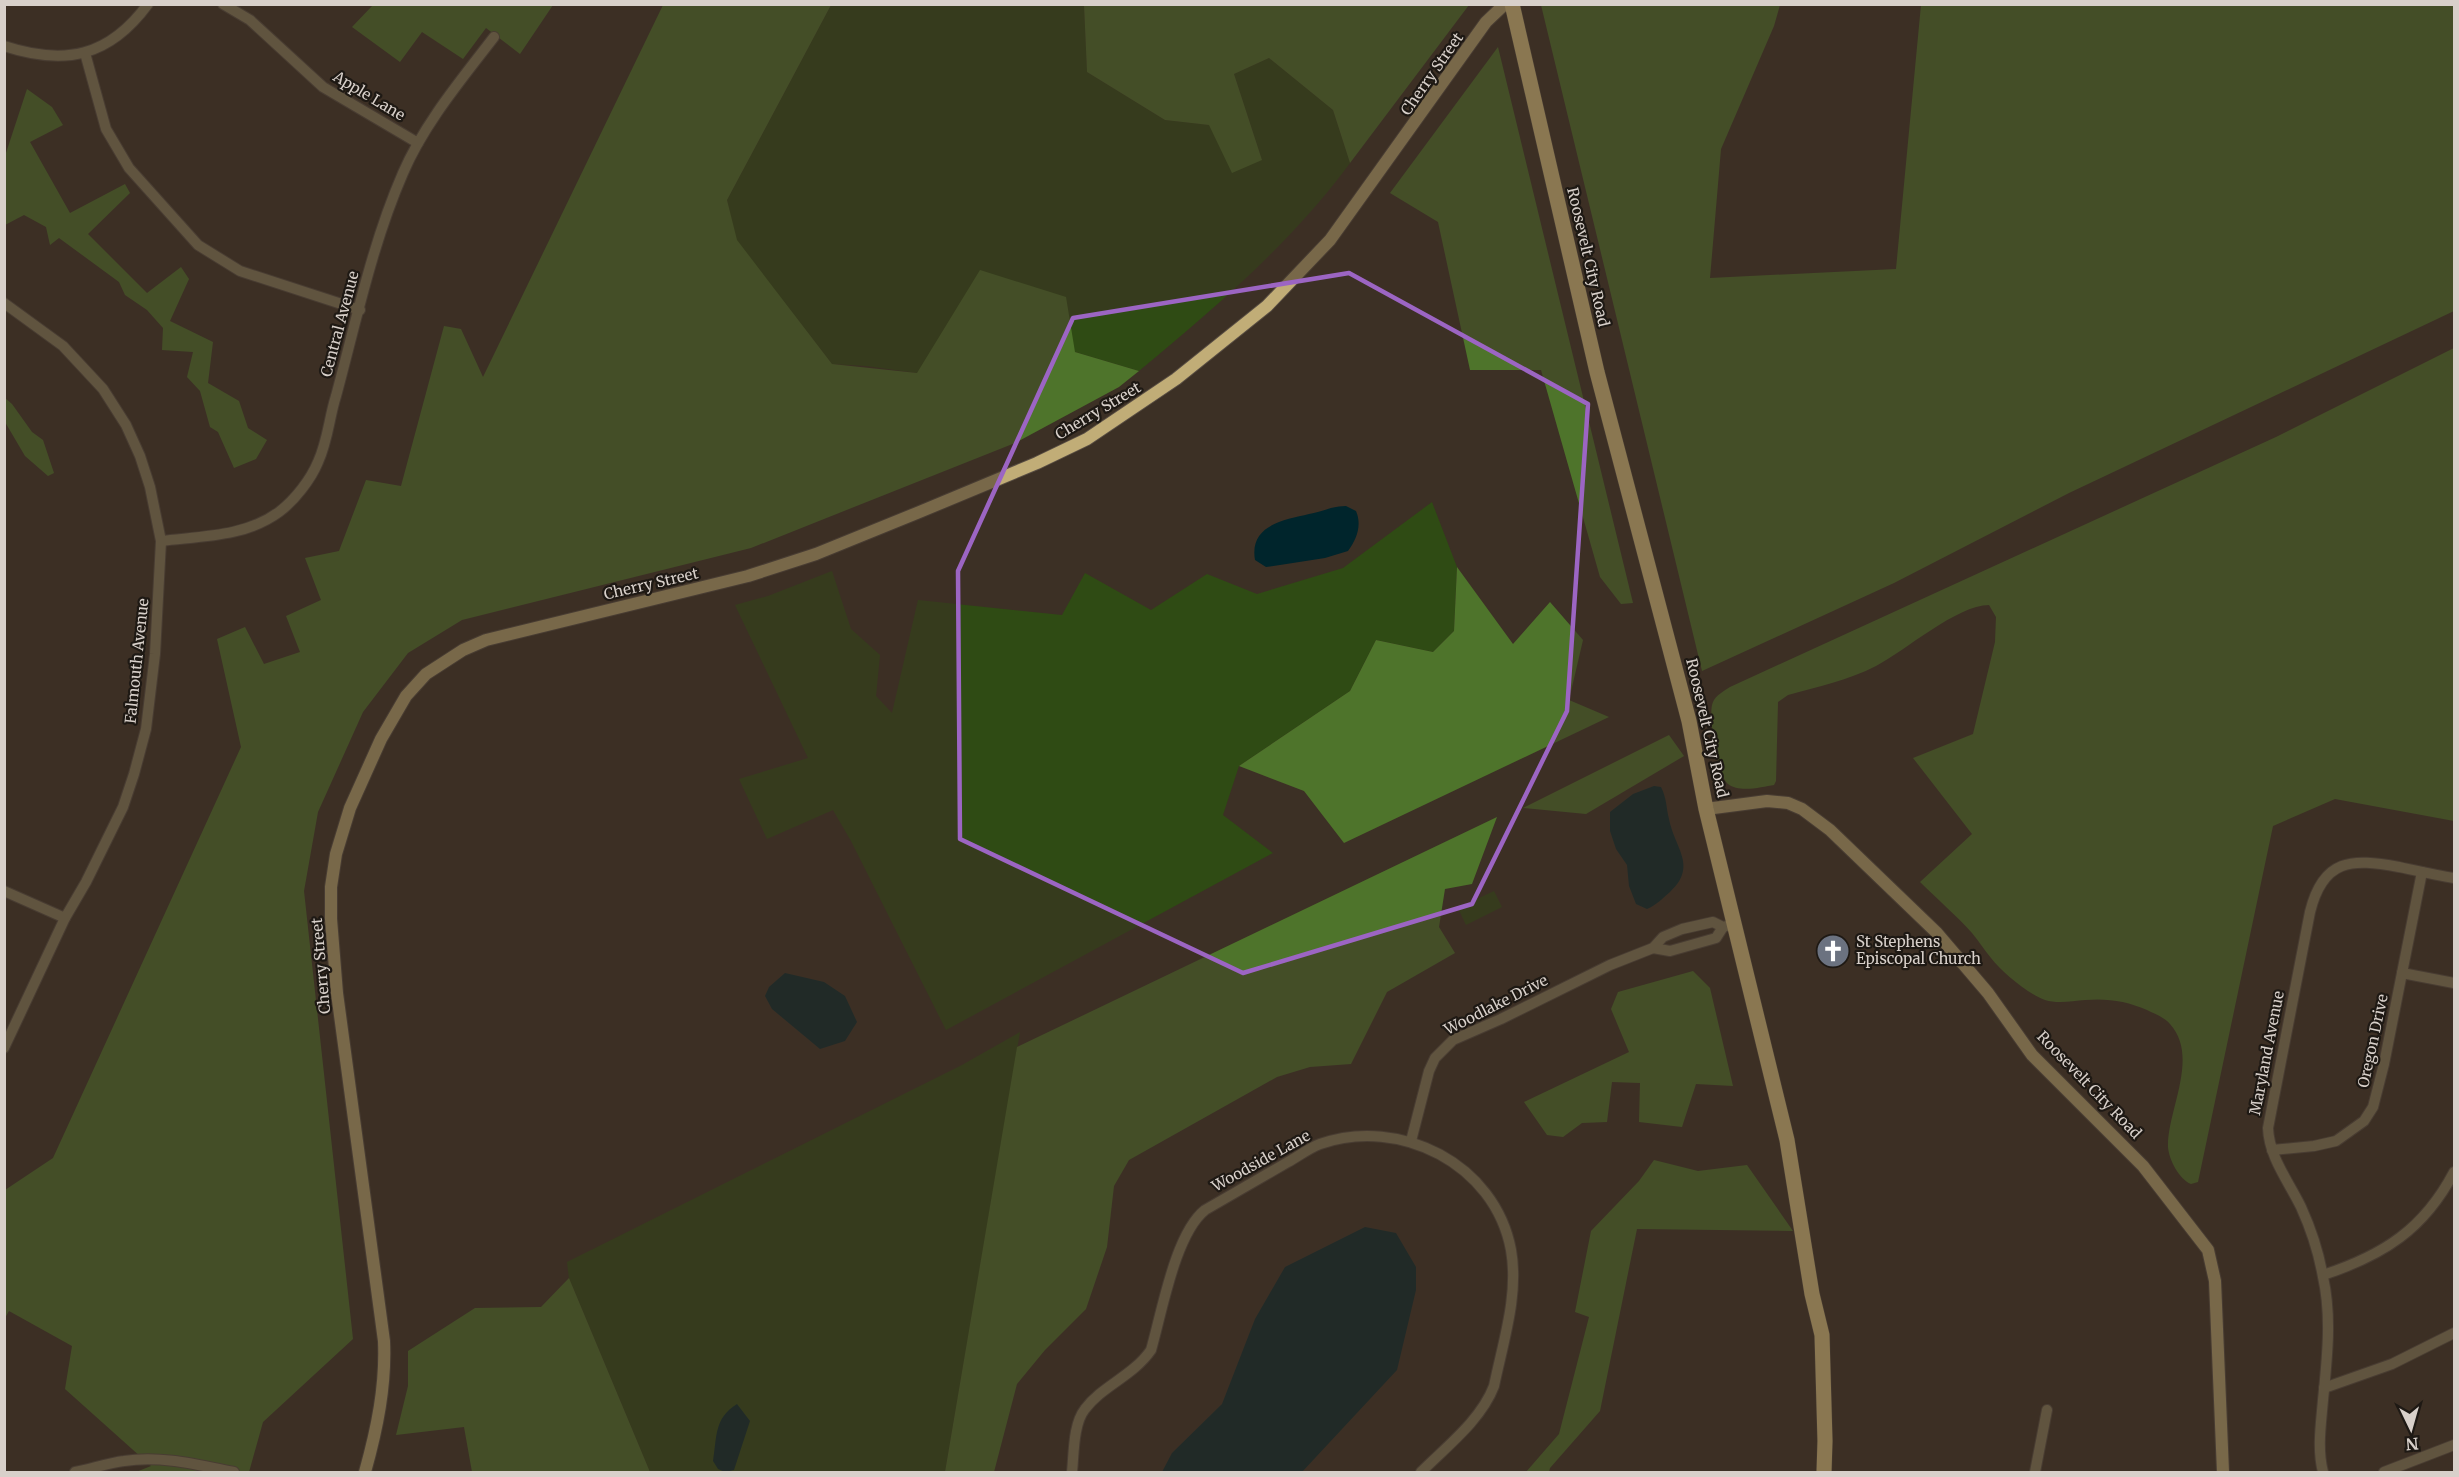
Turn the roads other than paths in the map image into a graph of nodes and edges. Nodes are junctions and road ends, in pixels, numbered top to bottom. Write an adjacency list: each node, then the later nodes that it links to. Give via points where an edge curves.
1 (148, 4): 7 (street, via 114,39)
2 (224, 4): 8 (street, Apple Lane, via 250,20 323,87)
3 (1505, 4): 32 (street, Cherry Street, via 1486,22 1330,240 1267,306 1176,379 1087,439 816,554 759,572 486,640 426,674 406,696 381,739 350,808 331,887 337,993 384,1341 381,1405)
4 (1512, 4): 12 (main road, Roosevelt City Road, via 1602,392 1689,721)
5 (494, 37): 8 (street, Central Avenue)
6 (4, 46): 7 (street, via 57,58)
7 (85, 53): 10 (street, via 106,129 129,168 198,245 240,271)
8 (418, 143): 10 (street, Central Avenue, via 386,215)
9 (4, 303): 11 (street, Falmouth Avenue, via 63,346 103,389 140,456)
10 (360, 310): 11 (street, Central Avenue, via 327,438 303,488 280,511 246,529)
11 (161, 541): 16 (street, Falmouth Avenue, via 155,654 146,729 123,807)
12 (1706, 809): 17 (main road); 37 (street, Roosevelt City Road, via 1758,801 1788,803 1802,808 1830,830 1943,940 1988,993 2032,1055 2142,1166 2194,1230 2208,1250 2215,1281)
13 (2422, 872): 14 (street, Maryland Avenue); 19 (street, Oregon Drive); 23 (street, Maryland Avenue, via 2370,862 2349,863 2329,873 2316,890 2269,1116)
14 (2454, 878)
15 (4, 891): 16 (street)
16 (65, 918): 21 (street, Falmouth Avenue)
17 (1729, 926): 18 (street, Woodlake Drive, via 1716,938 1670,951); 18 (street, Woodlake Drive, via 1713,921 1682,929 1662,937); 35 (main road, via 1787,1140 1822,1335)
18 (1653, 948): 22 (street, Woodlake Drive, via 1453,1040 1429,1071)
19 (2402, 973): 20 (street); 23 (street, Oregon Drive, via 2376,1098 2364,1120 2327,1144)
20 (2454, 983)
21 (4, 1048)
22 (1411, 1141): 33 (street, Woodside Lane, via 1375,1135 1320,1145 1195,1218 1181,1245 1151,1350 1142,1362 1083,1410); 34 (street, Woodside Lane, via 1449,1159 1478,1185 1506,1231 1513,1274 1510,1308 1489,1399)
23 (2272, 1150): 25 (street, Maryland Avenue, via 2301,1207)
24 (2454, 1172): 25 (street, via 2431,1209 2406,1235 2370,1257)
25 (2323, 1275): 27 (street, Maryland Avenue, via 2328,1330)
26 (2454, 1333): 27 (street, via 2392,1364)
27 (2324, 1388): 38 (street, Maryland Avenue, via 2319,1445)
28 (2047, 1410): 36 (street)
29 (2454, 1445): 39 (street)
30 (75, 1473): 31 (street, via 148,1459)
31 (234, 1473)
32 (365, 1473)
33 (1072, 1473)
34 (1421, 1473)
35 (1824, 1473)
36 (2035, 1473)
37 (2223, 1473)
38 (2323, 1473)
39 (2384, 1473)

